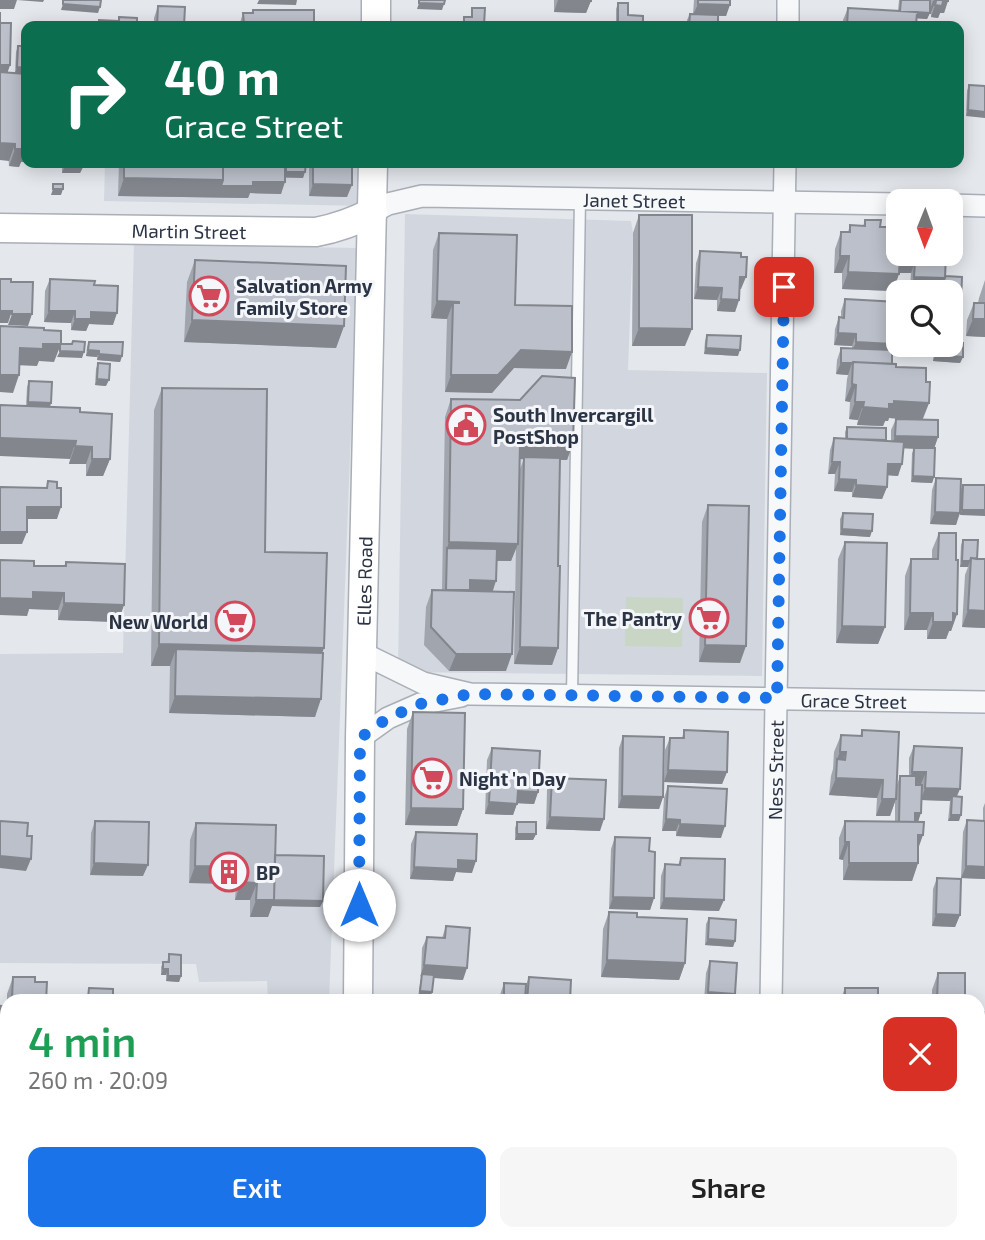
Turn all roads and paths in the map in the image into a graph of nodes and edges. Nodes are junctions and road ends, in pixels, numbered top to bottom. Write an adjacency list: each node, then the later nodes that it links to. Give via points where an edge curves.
1 (376, 0): 3 (main road)
2 (788, 0): 4 (street)
3 (376, 21)
4 (788, 21)
5 (373, 168): 12 (main road, Elles Road)
6 (785, 168): 8 (street, Ness Street)
7 (580, 198): 8 (street, Janet Street); 12 (street, Janet Street, via 422,196); 16 (lane)
8 (784, 202): 9 (street, Janet Street); 17 (street, Ness Street)
9 (886, 204)
10 (963, 205): 11 (street)
11 (985, 205)
12 (373, 212): 13 (main road, Martin Street, via 316,232); 14 (main road, Elles Road)
13 (0, 228)
14 (362, 653): 15 (street, Grace Street, via 423,683); 19 (main road, Elles Road)
15 (470, 694): 16 (street, Grace Street); 19 (street, Grace Street, via 420,704 388,718)
16 (572, 696): 17 (street, Grace Street)
17 (777, 698): 18 (street, Grace Street); 21 (street, Ness Street)
18 (985, 702)
19 (360, 738): 20 (main road, Elles Road)
20 (358, 994)
21 (771, 994)

